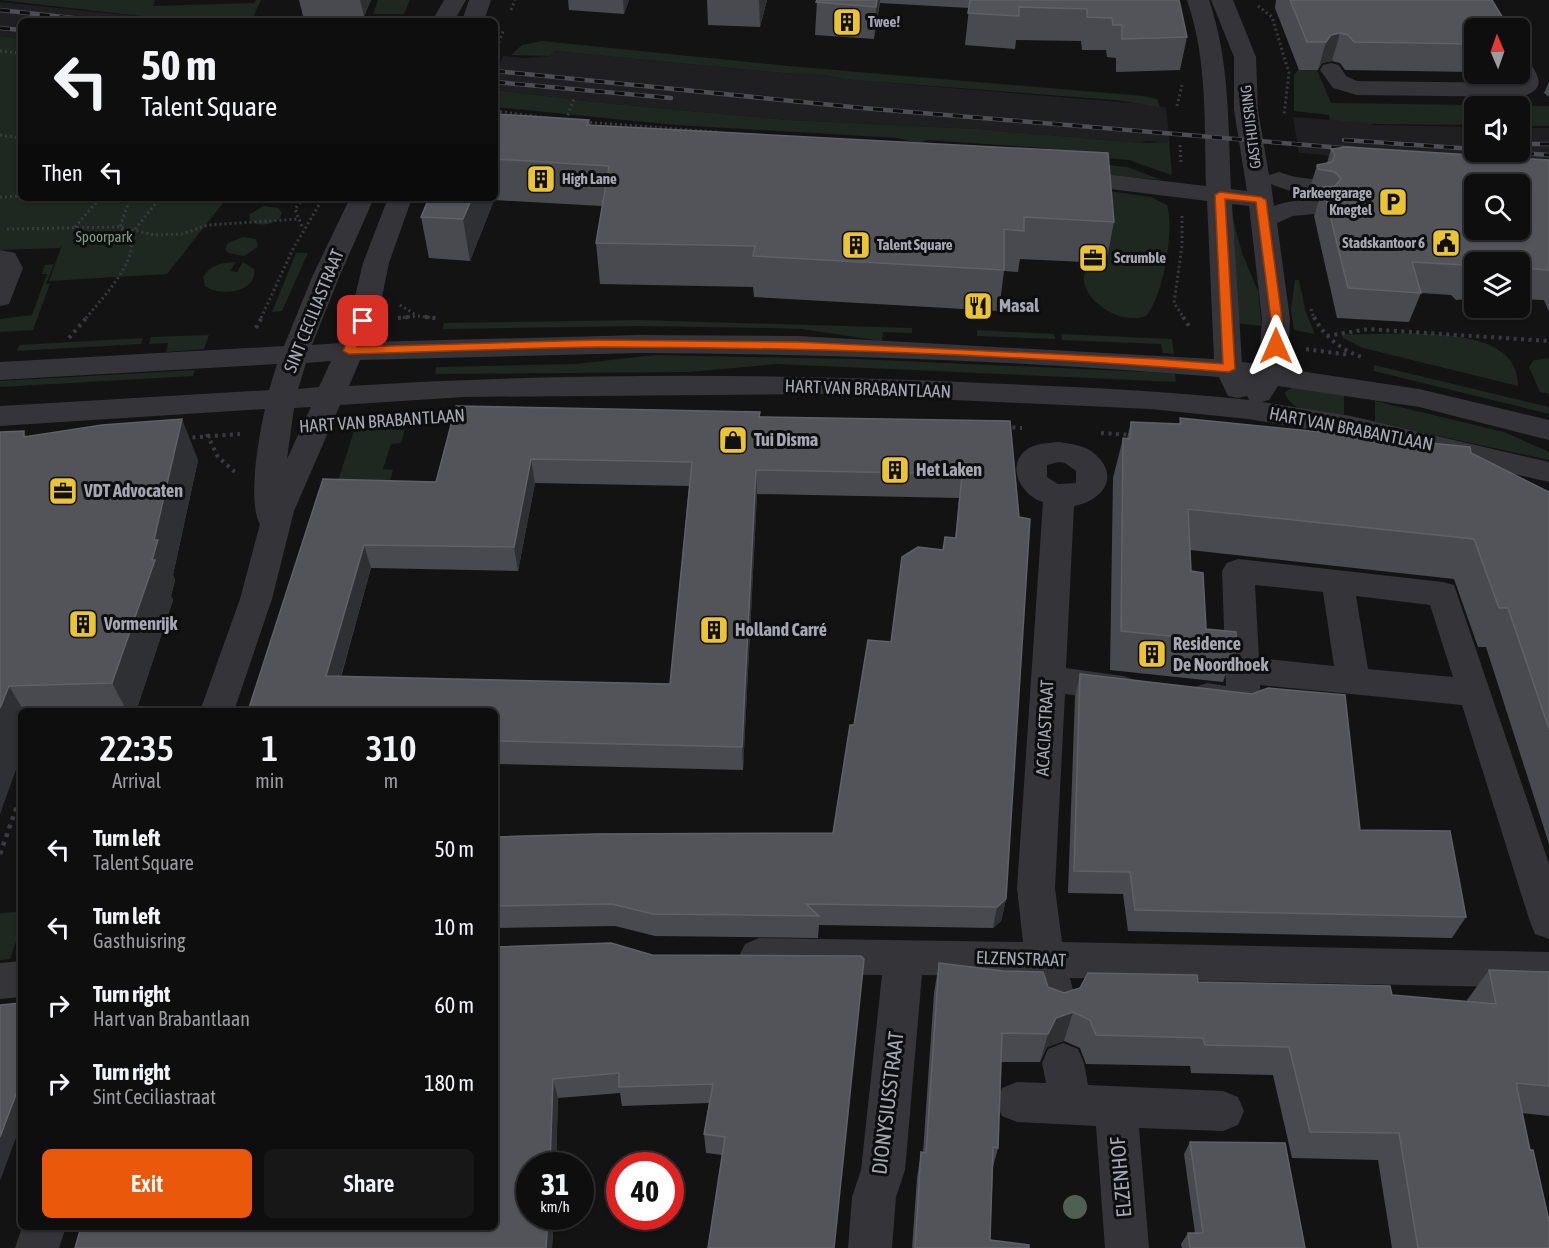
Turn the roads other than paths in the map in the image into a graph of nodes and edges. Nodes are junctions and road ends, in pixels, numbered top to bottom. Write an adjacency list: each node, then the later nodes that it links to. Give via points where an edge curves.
1 (454, 0): 5 (street)
2 (480, 0): 6 (street)
3 (1198, 0): 11 (street, GASTHUISRING, via 1217,79)
4 (1222, 0): 14 (street, GASTHUISRING, via 1245,57 1246,110)
5 (445, 18)
6 (474, 18)
7 (1330, 70): 8 (street, via 1342,85 1357,88 1520,90)
8 (1528, 84)
9 (1047, 158): 11 (street, via 1094,180)
10 (1279, 179): 14 (street, via 1314,196 1290,209)
11 (1220, 195): 14 (street); 19 (street, GASTHUISRING)
12 (361, 201): 18 (street, SINT CECILIASTRAAT)
13 (399, 201): 17 (street, SINT CECILIASTRAAT, via 376,263 363,321)
14 (1262, 210): 21 (street, GASTHUISRING, via 1276,319)
15 (0, 258): 16 (street, via 6,259 10,268)
16 (0, 298)
17 (349, 351): 18 (street); 19 (street, via 607,344 798,345); 22 (street, SINT CECILIASTRAAT)
18 (293, 354): 20 (street); 23 (street, SINT CECILIASTRAAT)
19 (1229, 369): 21 (street); 24 (street, GASTHUISRING)
20 (0, 371)
21 (1272, 374): 24 (street, GASTHUISRING); 26 (street, via 1419,398)
22 (328, 397): 23 (street, HART VAN BRABANTLAAN); 24 (street, HART VAN BRABANTLAAN, via 464,388 825,386 1150,400); 29 (street, SINT CECILIASTRAAT, via 279,511)
23 (281, 399): 25 (street, HART VAN BRABANTLAAN); 29 (street, SINT CECILIASTRAAT, via 270,496)
24 (1248, 410): 27 (street, HART VAN BRABANTLAAN, via 1351,426)
25 (0, 416)
26 (1549, 430)
27 (1549, 472)
28 (1059, 496): 32 (street, ACACIASTRAAT)
29 (273, 536): 35 (street, SINT CECILIASTRAAT)
30 (1338, 582): 31 (street, via 1238,571); 33 (street); 34 (street, via 1443,594)
31 (1243, 670): 32 (street, via 1244,701); 33 (street)
32 (1048, 679): 39 (street, ACACIASTRAAT, via 1036,888)
33 (1353, 681): 34 (street)
34 (1474, 693): 36 (street)
35 (218, 708)
36 (1549, 922)
37 (726, 956): 38 (street, ELZENSTRAAT)
38 (904, 957): 39 (street, ELZENSTRAAT); 51 (street, DIONYSIUSSTRAAT, via 883,1170 874,1197)
39 (1045, 960): 40 (street, ELZENSTRAAT); 43 (street)
40 (1549, 970)
41 (18, 979): 42 (street)
42 (0, 981)
43 (1056, 1002)
44 (1064, 1063): 46 (street)
45 (1017, 1102): 46 (street)
46 (1071, 1104): 47 (street)
47 (1116, 1107): 48 (street); 52 (street, ELZENHOF)
48 (1223, 1111)
49 (43, 1230): 50 (street)
50 (36, 1248)
51 (870, 1248)
52 (1127, 1248)

